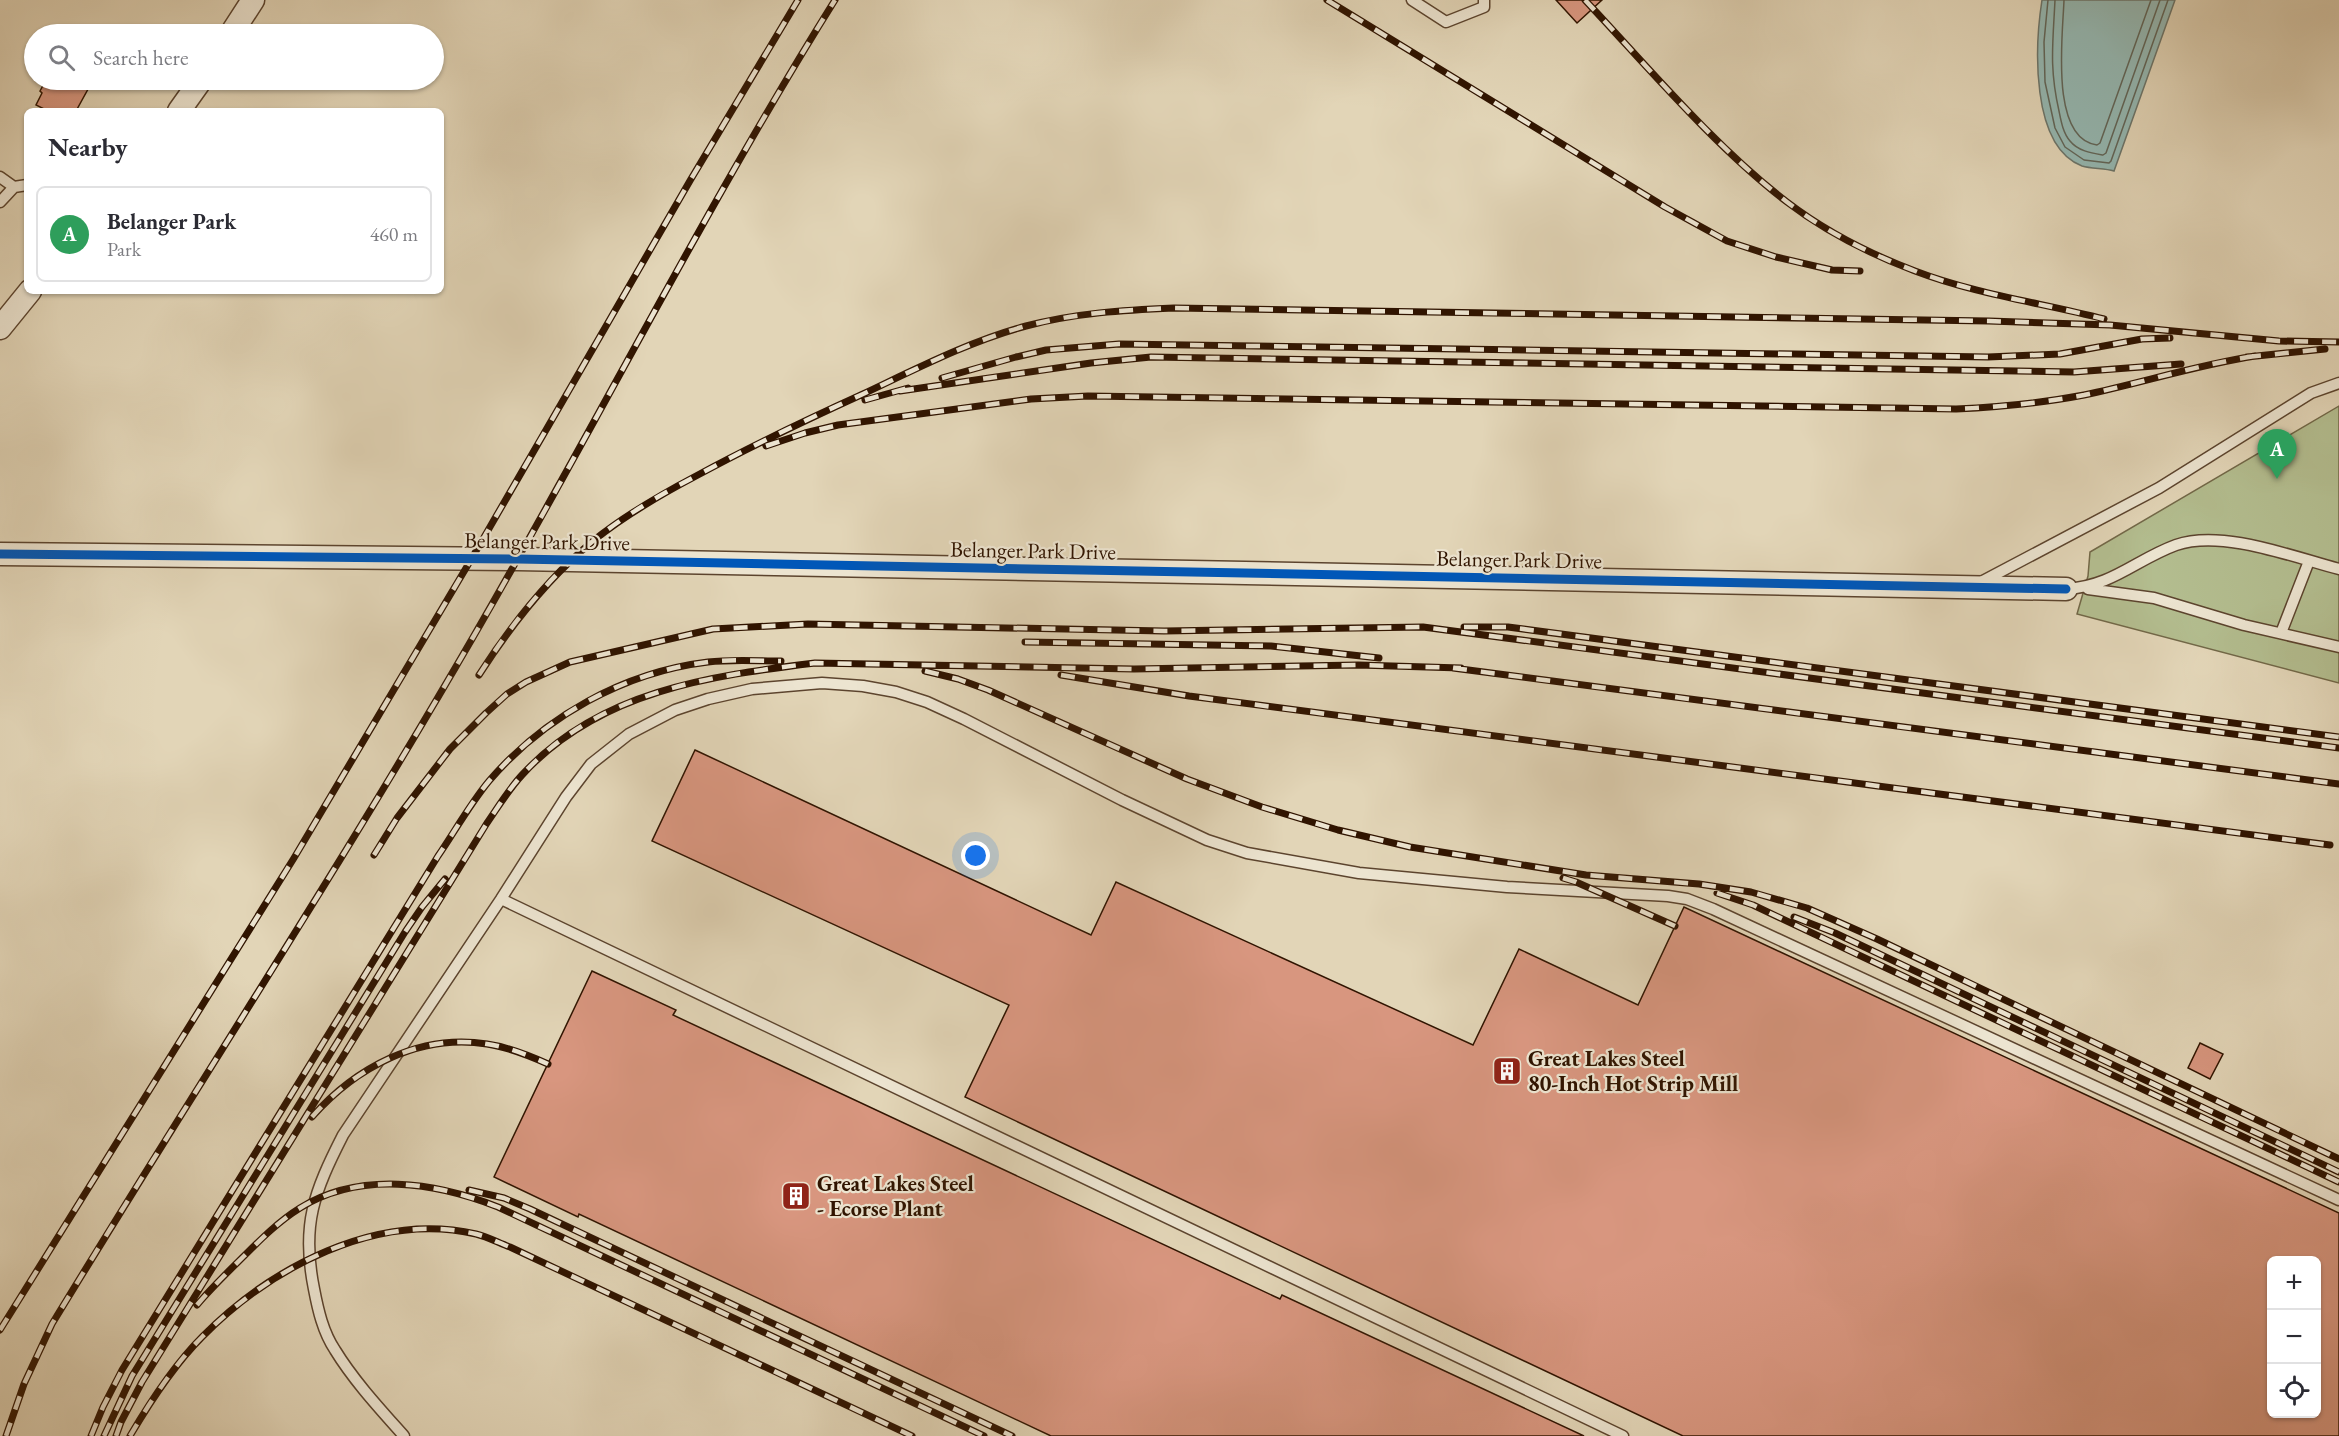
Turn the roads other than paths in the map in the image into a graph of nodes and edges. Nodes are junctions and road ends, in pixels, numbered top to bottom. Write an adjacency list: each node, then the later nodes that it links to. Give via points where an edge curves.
1 (253, 0): 4 (street)
2 (1412, 0): 3 (lane, via 1446,22 1484,7)
3 (1484, 0)
4 (237, 24)
5 (194, 90): 6 (street)
6 (181, 108)
7 (0, 177): 9 (lane)
8 (24, 185): 9 (lane)
9 (14, 187): 10 (lane)
10 (0, 202)
11 (28, 294): 12 (street)
12 (0, 328)
13 (2339, 383): 17 (lane, via 2311,393 2159,488)
14 (0, 554): 17 (street, Belanger Park Drive, via 518,559)
15 (2309, 561): 16 (lane); 18 (lane, via 2224,540 2202,540 2155,554 2116,577); 19 (lane)
16 (2339, 569)
17 (1970, 588): 18 (street, Belanger Park Drive)
18 (2071, 589): 19 (lane, via 2154,598)
19 (2281, 633): 20 (lane)
20 (2339, 647)
21 (501, 899): 22 (lane, via 591,764 629,734 675,710 752,689 822,683 863,686 927,702 1122,800 1207,840 1247,854 1359,873 1687,899); 23 (lane, via 343,1135 326,1169 310,1218 309,1265 326,1334 353,1376); 24 (lane)
22 (2339, 1200)
23 (404, 1436)
24 (1623, 1436)

